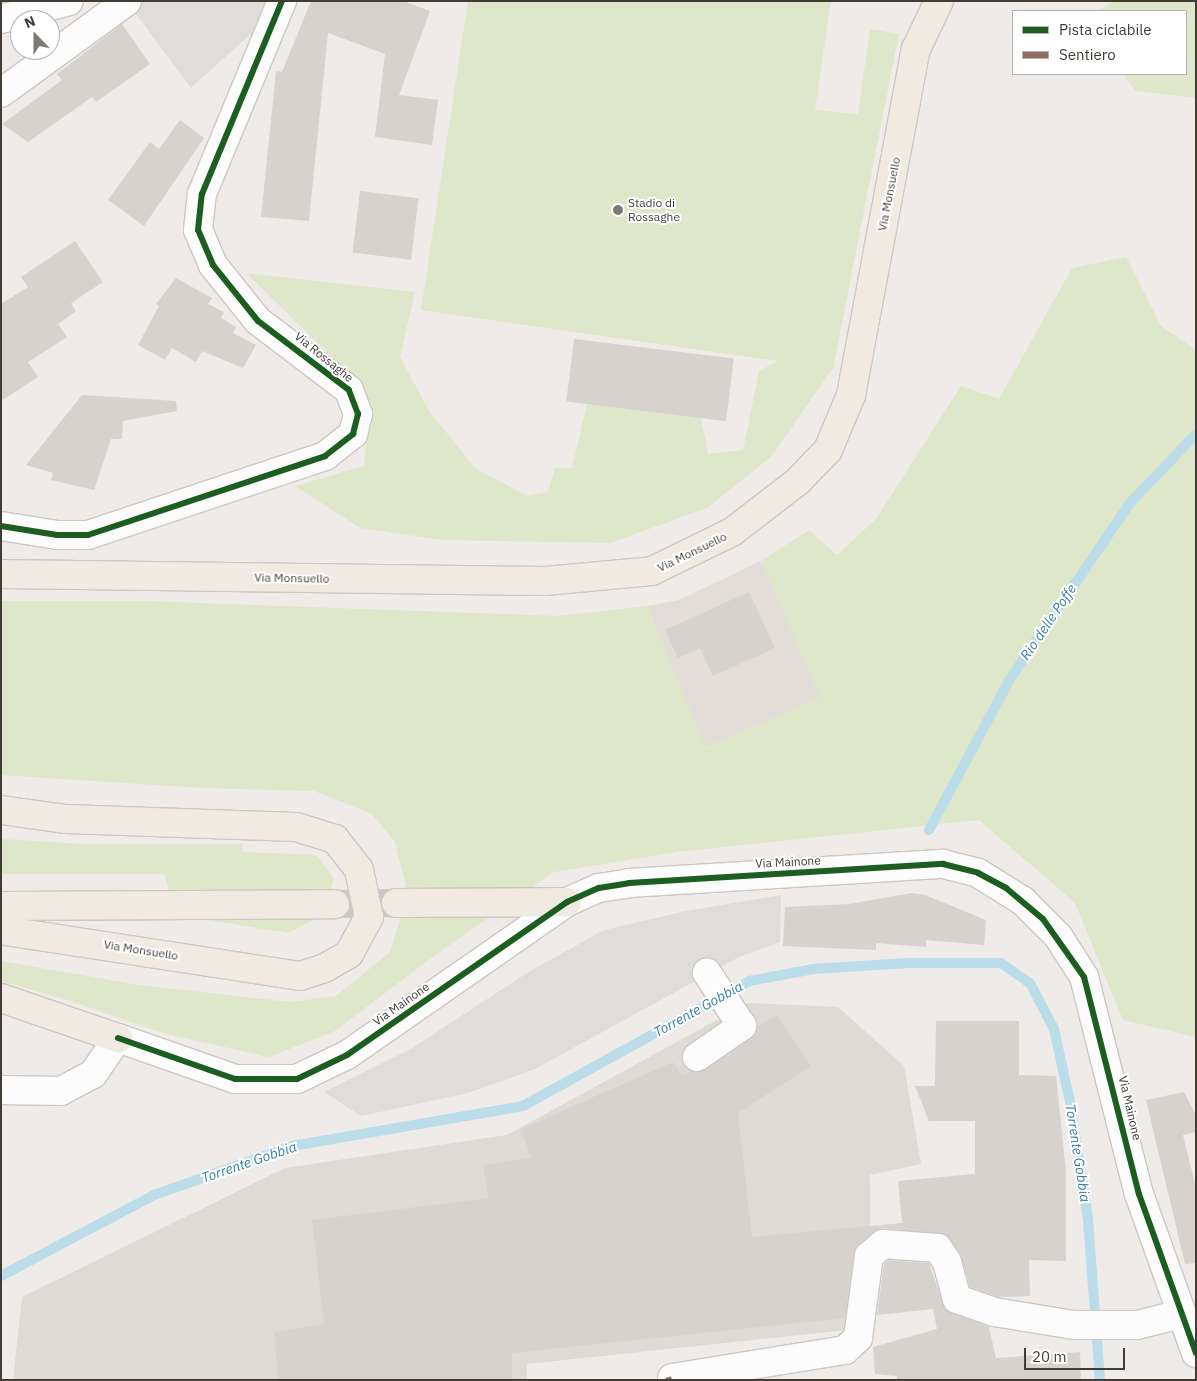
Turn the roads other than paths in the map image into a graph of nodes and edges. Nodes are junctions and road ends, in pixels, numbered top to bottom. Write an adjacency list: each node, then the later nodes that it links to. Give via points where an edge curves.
1 (69, 1): 5 (street)
2 (127, 1): 6 (street)
3 (282, 1): 7 (street, Via Rossaghe, via 202,194 198,230 213,265 258,321 349,390 358,414 353,434 325,456 88,534 57,535)
4 (939, 1): 8 (main road, Via Monsuello, via 916,49 851,395 828,450 797,482 732,532 652,571 546,581)
5 (1, 19)
6 (1, 93)
7 (1, 526)
8 (1, 574)
9 (1, 810): 14 (main road, Via Monsuello, via 105,821 296,826 335,839 359,870 369,917 349,954 325,968 300,976)
10 (567, 902): 11 (main road); 17 (street, Via Mainone, via 346,1055 297,1079 235,1079); 20 (street, Via Mainone, via 599,888 629,883 943,864 978,873 1006,888 1043,919 1084,977 1139,1194)
11 (396, 903)
12 (335, 904): 13 (main road)
13 (1, 906)
14 (1, 930)
15 (707, 973): 18 (street, via 742,1026)
16 (1, 998): 17 (main road)
17 (118, 1038): 19 (street, via 93,1074 61,1090)
18 (697, 1057)
19 (1, 1090)
20 (1181, 1314): 21 (street, Via Mainone); 22 (street, via 1137,1325 1074,1325 994,1312 957,1299 947,1262 938,1248 883,1244 869,1256 858,1338 845,1350)
21 (1196, 1353)
22 (672, 1378)

